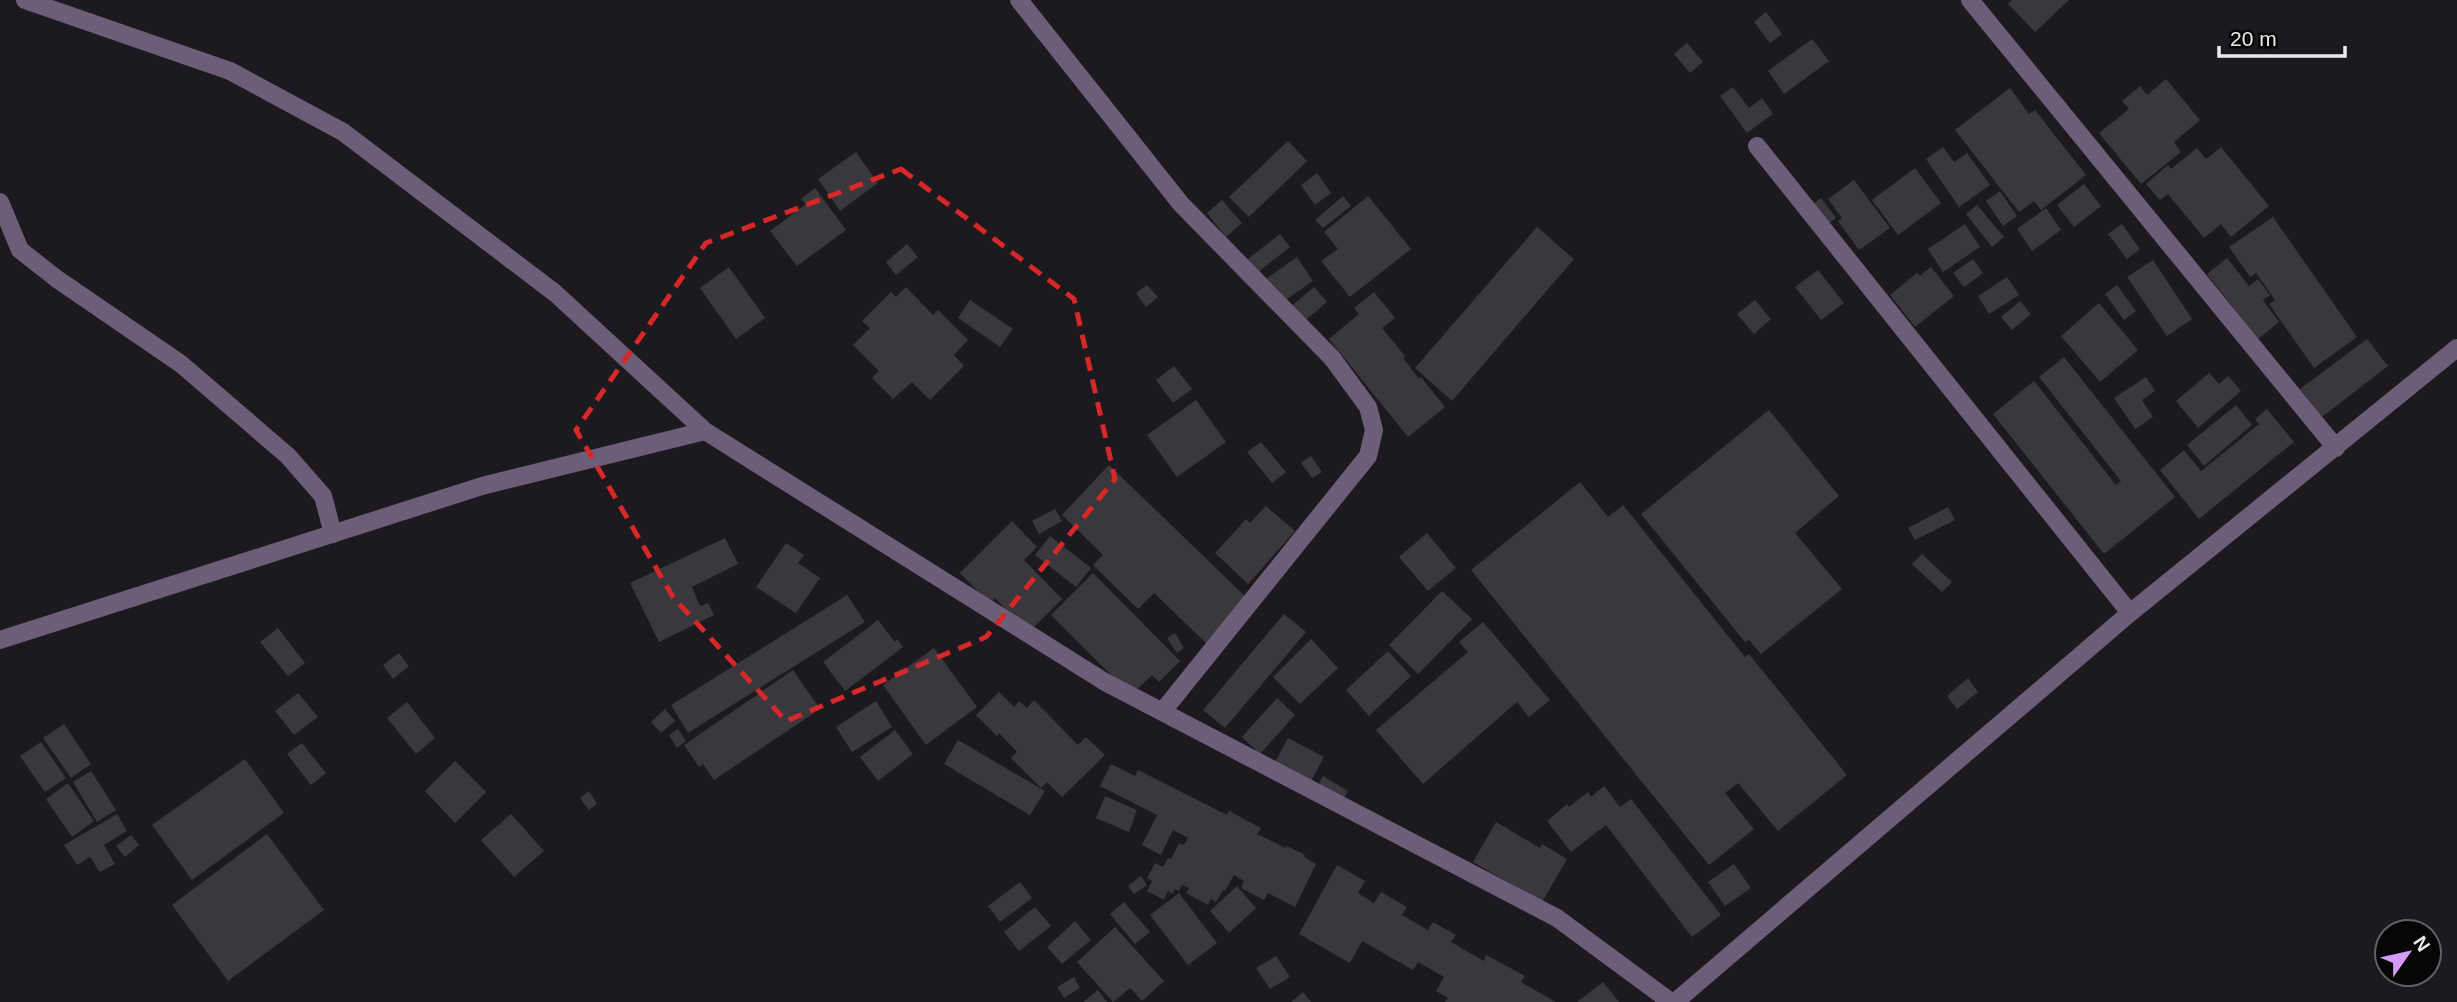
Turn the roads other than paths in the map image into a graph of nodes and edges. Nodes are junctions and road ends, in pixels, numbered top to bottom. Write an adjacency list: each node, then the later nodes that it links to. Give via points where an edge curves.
1 (25, 0): 7 (street, via 230,71 343,132 555,293)
2 (1019, 0): 12 (street, via 1181,204 1332,358 1368,407 1374,430 1368,456)
3 (1970, 0): 8 (street)
4 (1757, 146): 10 (street)
5 (0, 202): 9 (street, via 20,250 181,364 288,456 324,496)
6 (2457, 348): 8 (street)
7 (705, 431): 9 (street, via 482,486); 12 (street, via 1105,682)
8 (2336, 448): 10 (street)
9 (333, 534): 11 (street)
10 (2130, 613): 13 (street)
11 (0, 640)
12 (1162, 712): 13 (street, via 1557,918)
13 (1673, 1002)

